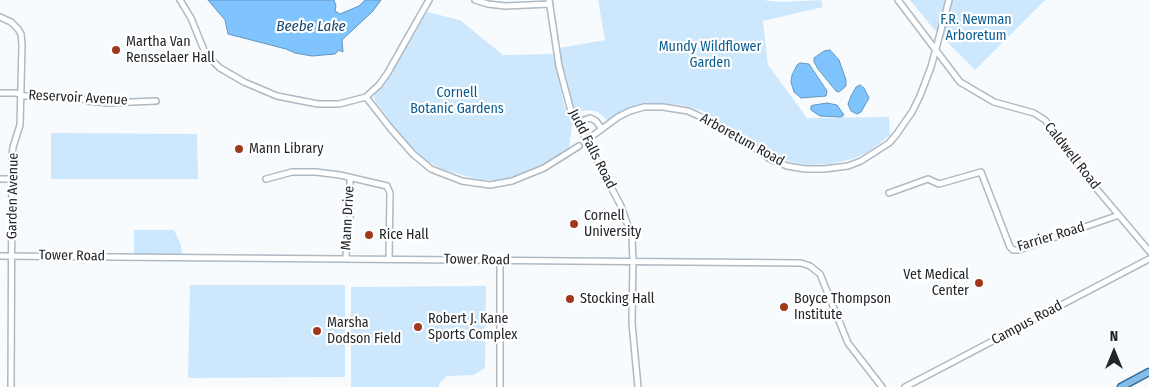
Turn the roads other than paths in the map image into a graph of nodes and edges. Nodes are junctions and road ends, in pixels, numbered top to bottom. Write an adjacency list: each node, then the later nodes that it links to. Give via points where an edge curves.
1 (180, 0): 13 (street, via 206,56 244,82 277,96 318,104 349,103)
2 (429, 0): 13 (street, via 387,74)
3 (474, 0): 8 (street)
4 (505, 0): 8 (street)
5 (898, 0): 10 (street, Caldwell Road)
6 (949, 0): 10 (street, Arboretum Road)
7 (550, 2): 8 (street); 15 (street, Judd Falls Road, via 561,80)
8 (505, 6)
9 (0, 17): 12 (street, Garden Avenue, via 14,25 21,34)
10 (934, 50): 16 (street, Arboretum Road, via 920,96 896,135 880,150 848,166 824,170 787,166 770,159 712,122 676,108 651,106 637,109); 24 (street, Caldwell Road, via 966,86 998,104 1042,118)
11 (0, 93): 12 (street, Reservoir Avenue)
12 (20, 94): 14 (street, Reservoir Avenue, via 75,96 108,103); 21 (street, Garden Avenue, via 20,125 13,147)
13 (366, 97): 18 (street, via 413,154 432,169 462,181 490,184 512,181 544,168)
14 (156, 101)
15 (576, 123): 16 (street, via 590,118); 32 (street, Judd Falls Road, via 625,214 632,237)
16 (602, 129): 17 (street, Arboretum Road)
17 (591, 137)
18 (579, 146)
19 (350, 178): 22 (street, Mann Drive, via 328,173 292,172); 28 (street, Mann Drive); 29 (street, Mann Drive, via 386,186 390,193)
20 (0, 179): 21 (street)
21 (12, 179): 27 (street, Garden Avenue)
22 (266, 179)
23 (889, 193): 24 (street, Farrier Road, via 928,180 939,184 981,172 1013,250)
24 (1119, 216): 25 (street, Caldwell Road)
25 (1149, 250)
26 (0, 256): 27 (street, Tower Road)
27 (13, 256): 28 (street, Tower Road); 34 (street, Garden Avenue)
28 (346, 259): 29 (street, Tower Road)
29 (390, 259): 31 (street, Tower Road)
30 (1149, 259): 38 (street, Campus Road)
31 (500, 260): 32 (street, Tower Road); 35 (street)
32 (633, 261): 36 (street, Judd Falls Road, via 632,323); 37 (street, Tower Road, via 807,264 823,280 848,343)
33 (1149, 372): 39 (main road)
34 (11, 387)
35 (500, 387)
36 (638, 387)
37 (882, 387)
38 (905, 387)
39 (1121, 387)

